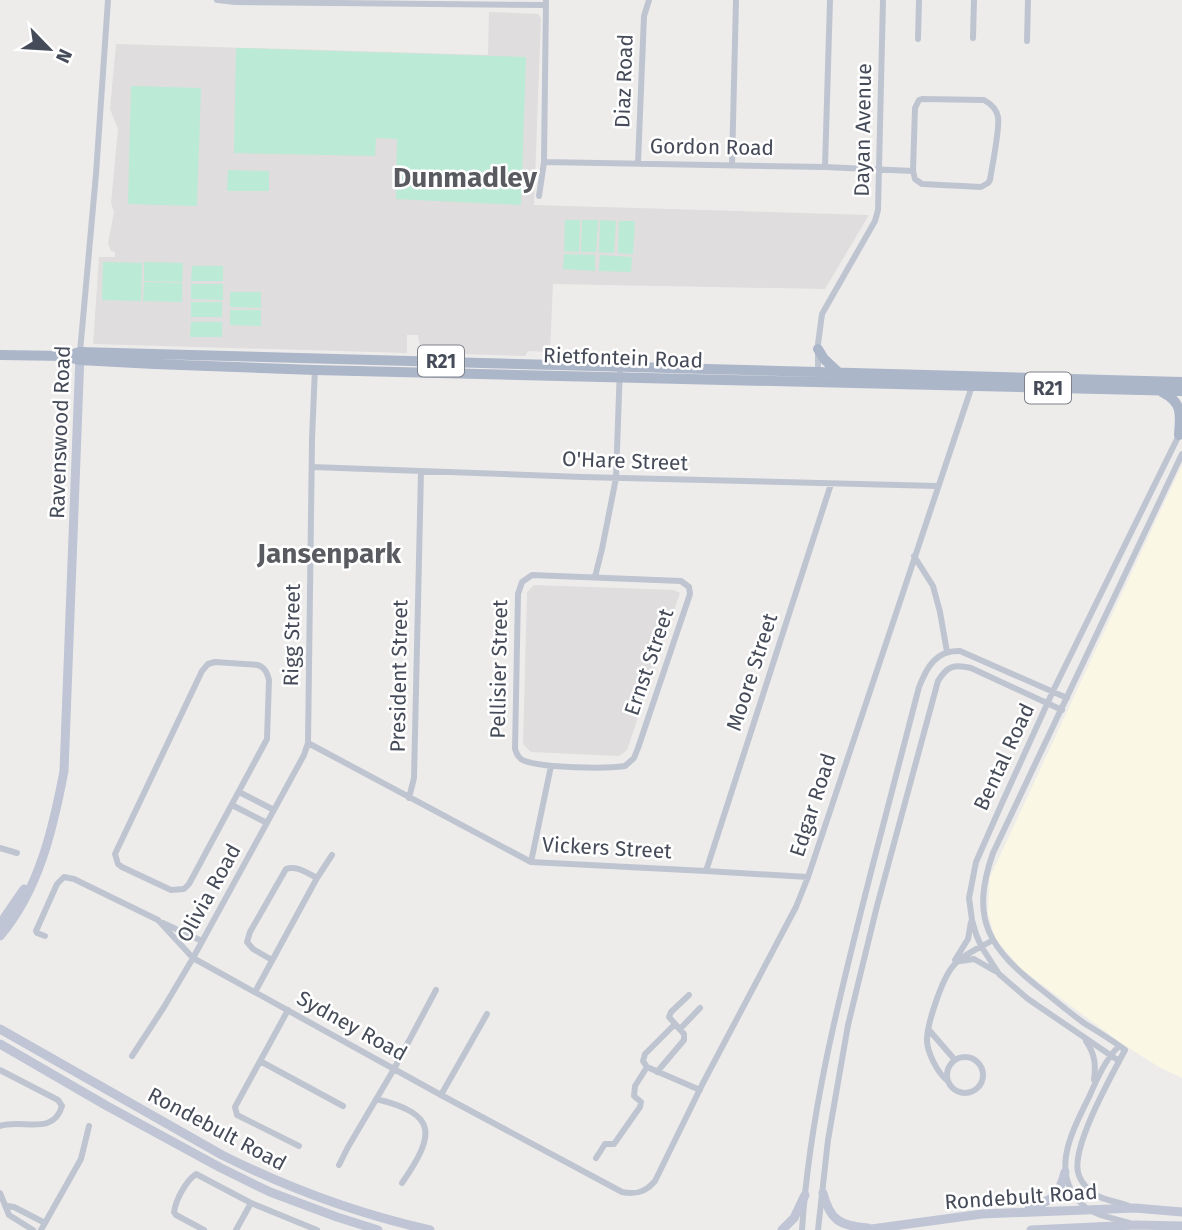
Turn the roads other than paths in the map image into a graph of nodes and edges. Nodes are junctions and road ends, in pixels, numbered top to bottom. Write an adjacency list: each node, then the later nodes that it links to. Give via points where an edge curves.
1 (108, 0): 23 (street, Ravenswood Road)
2 (217, 0): 10 (street)
3 (649, 0): 15 (street, Diaz Road, via 644,16)
4 (736, 0): 16 (street)
5 (830, 0): 17 (street)
6 (883, 0): 18 (street, Dayan Avenue)
7 (919, 0): 11 (street)
8 (974, 0): 12 (street)
9 (1028, 0): 13 (street)
10 (546, 3): 14 (street)
11 (918, 38)
12 (973, 38)
13 (1027, 41)
14 (544, 162): 15 (street, Gordon Road); 20 (street)
15 (638, 163): 16 (street, Gordon Road)
16 (732, 165): 17 (street, Gordon Road)
17 (825, 167): 18 (street, Gordon Road)
18 (879, 169): 19 (street, Gordon Road); 21 (street, Dayan Avenue, via 876,217 827,304)
19 (913, 171): 19 (street, via 919,100 984,100 996,110 999,121 990,180 984,186 922,184)
20 (539, 196)
21 (818, 349): 27 (main road); 31 (street, Dayan Avenue)
22 (0, 355): 23 (main road, Rietfontein Road / R21)
23 (80, 356): 25 (main road, Rietfontein Road / R21); 61 (main road, Ravenswood Road, via 64,771)
24 (415, 361): 25 (main road, Rietfontein Road / R21); 26 (main road, Rietfontein Road / R21); 28 (main road)
25 (315, 364): 28 (main road, Rietfontein Road / R21); 38 (street, Rigg Street)
26 (620, 366): 29 (main road, Rietfontein Road / R21); 30 (street)
27 (838, 372): 31 (main road, Rietfontein Road / R21); 32 (main road, Rietfontein Road / R21)
28 (415, 373): 30 (main road, Rietfontein Road / R21)
29 (668, 373): 30 (main road, Rietfontein Road / R21); 31 (main road, Rietfontein Road / R21)
30 (619, 377): 40 (street)
31 (819, 377): 33 (main road, Rietfontein Road / R21)
32 (1182, 382)
33 (972, 386): 34 (main road, Rietfontein Road / R21); 42 (street, Edgar Road)
34 (1158, 391): 35 (main road, Rietfontein Road / R21); 36 (main road, via 1178,403)
35 (1182, 391)
36 (1180, 430): 46 (street, Bental Road)
37 (1182, 454): 47 (street, Bental Road)
38 (312, 467): 39 (street, O'Hare Street); 50 (street, Rigg Street)
39 (421, 471): 40 (street, O'Hare Street); 53 (street, President Street)
40 (615, 478): 41 (street, O'Hare Street); 44 (street)
41 (831, 484): 42 (street, O'Hare Street); 62 (street, Moore Street)
42 (937, 486): 43 (street, Edgar Road)
43 (914, 556): 45 (street, via 933,586); 63 (street, Edgar Road)
44 (595, 577): 51 (street, Pellisier Street, via 532,575 519,590 515,749 524,761); 51 (street, Ernst Street, via 681,580 690,594 634,758 618,767)
45 (947, 652): 46 (street, via 969,654); 114 (street, via 930,664 917,695 841,988)
46 (1053, 691): 47 (street); 48 (street, Bental Road)
47 (1067, 698): 49 (street, Bental Road)
48 (1048, 704): 49 (street); 66 (street, Bental Road, via 976,862 968,898); 113 (street, via 963,666 947,670 938,681 856,988)
49 (1062, 710): 70 (street, Bental Road, via 988,868 983,902)
50 (308, 743): 53 (street, Vickers Street); 55 (street, Olivia Road)
51 (551, 765): 60 (street)
52 (239, 792): 54 (street); 54 (street, via 267,739 269,680 262,667 215,662 202,671 115,854 118,864 171,890 184,889); 55 (street)
53 (410, 797): 60 (street, Vickers Street)
54 (232, 805): 56 (street)
55 (274, 810): 56 (street, Olivia Road)
56 (267, 823): 71 (street, Olivia Road)
57 (0, 848): 58 (street)
58 (17, 853)
59 (332, 855): 64 (street)
60 (531, 862): 62 (street, Vickers Street)
61 (40, 864): 67 (main road, Ravenswood Road); 68 (main road, Ravenswood Road, via 18,912)
62 (706, 870): 63 (street, Vickers Street)
63 (807, 877): 100 (street, Edgar Road, via 783,933)
64 (317, 878): 74 (street); 74 (street, via 291,867 283,871 247,937 249,946)
65 (158, 920): 69 (street, Sydney Road, via 64,877 36,931); 71 (street); 73 (street, Sydney Road)
66 (972, 920): 72 (street, Bental Road); 75 (street)
67 (0, 925)
68 (0, 936)
69 (45, 936)
70 (993, 940): 72 (street); 88 (street, Bental Road, via 1015,969)
71 (202, 941): 73 (street, Olivia Road)
72 (981, 946): 75 (street); 76 (street, Bental Road)
73 (193, 958): 78 (street, Sydney Road); 90 (street, Olivia Road)
74 (272, 960): 78 (street)
75 (954, 964): 76 (street, via 974,959); 85 (street)
76 (999, 974): 86 (street, Bental Road)
77 (436, 990): 96 (street)
78 (255, 992): 81 (street, Sydney Road)
79 (689, 995): 83 (street, via 670,1014)
80 (700, 1009): 83 (street)
81 (288, 1010): 92 (street); 96 (street, Sydney Road)
82 (487, 1014): 101 (street)
83 (678, 1027): 94 (street, via 645,1054); 97 (street, via 683,1042)
84 (0, 1029): 132 (main road, Rondebult Road, via 256,1173 338,1205)
85 (929, 1030): 91 (street); 98 (street, via 931,1054)
86 (1083, 1035): 89 (street, Bental Road); 99 (street, via 1096,1064)
87 (0, 1044): 131 (main road, Rondebult Road, via 221,1168 270,1192)
88 (1122, 1048): 89 (street); 93 (street)
89 (1109, 1055): 93 (street, Bental Road); 99 (street)
90 (132, 1056)
91 (955, 1060): 98 (street, via 947,1072); 98 (street, via 976,1060 983,1069 983,1080 976,1090 966,1093 955,1090)
92 (260, 1061): 103 (street); 106 (street, via 235,1111)
93 (1119, 1061): 117 (street, via 1086,1130 1078,1173 1091,1192)
94 (647, 1067): 97 (street); 107 (street, via 634,1090 640,1107 614,1144 605,1144)
95 (0, 1069): 104 (street, via 62,1106 52,1122)
96 (394, 1069): 101 (street, Sydney Road); 102 (street)
97 (657, 1072): 100 (street)
98 (948, 1081)
99 (1094, 1086): 109 (street, via 1072,1134)
100 (699, 1090): 111 (street, Edgar Road, via 655,1181 640,1192)
101 (441, 1095): 111 (street, Sydney Road)
102 (376, 1099): 108 (street); 110 (street, via 403,1106 426,1129 422,1148)
103 (343, 1106)
104 (0, 1126)
105 (89, 1126): 123 (street, via 81,1159)
106 (299, 1146)
107 (596, 1157)
108 (339, 1165)
109 (1065, 1172): 118 (street, via 1070,1189); 119 (main road, via 1052,1198)
110 (402, 1183)
111 (622, 1192)
112 (0, 1193): 116 (street)
113 (823, 1193): 125 (main road, via 826,1207 836,1219); 135 (street)
114 (805, 1195): 133 (main road); 134 (street)
115 (251, 1203): 124 (street); 128 (street, via 193,1175 174,1212); 129 (street)
116 (6, 1206): 123 (street); 127 (street, via 12,1218)
117 (1135, 1208): 118 (main road, Rondebult Road); 120 (main road, Rondebult Road)
118 (1087, 1210): 119 (main road, Rondebult Road); 121 (street)
119 (1014, 1212): 125 (main road, Rondebult Road)
120 (1182, 1212)
121 (1136, 1225): 122 (main road, Rondebult Road); 126 (main road, Rondebult Road)
122 (1182, 1226)
123 (43, 1227)
124 (307, 1228): 130 (street)
125 (867, 1229)
126 (1064, 1229): 136 (main road, Rondebult Road)
127 (33, 1230)
128 (204, 1230)
129 (236, 1230)
130 (317, 1230)
131 (378, 1230)
132 (430, 1230)
133 (782, 1230)
134 (802, 1230)
135 (818, 1230)
136 (1031, 1230)

